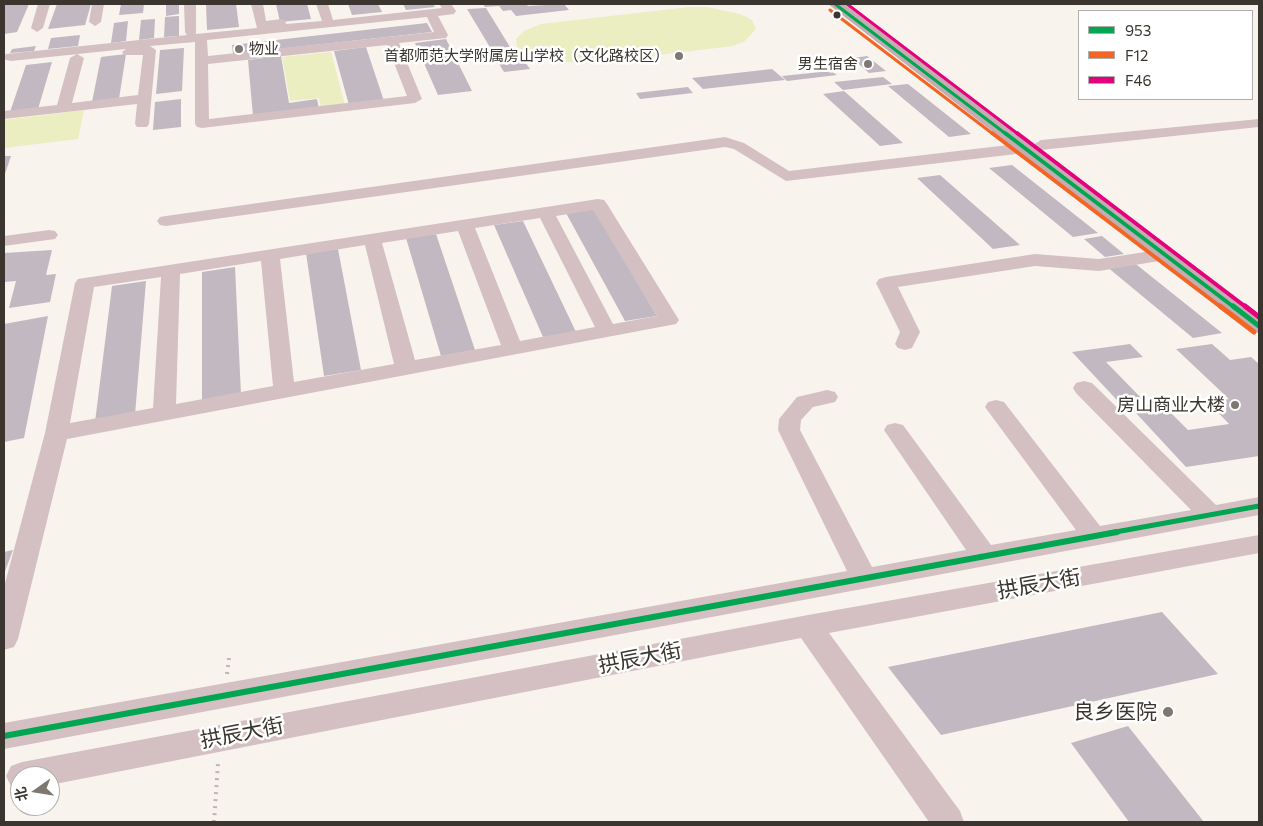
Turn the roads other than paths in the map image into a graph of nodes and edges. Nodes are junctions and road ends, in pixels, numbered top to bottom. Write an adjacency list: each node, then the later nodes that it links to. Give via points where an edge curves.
1 (44, 4): 13 (street)
2 (98, 4): 12 (street)
3 (190, 4): 14 (street)
4 (257, 4): 11 (street, via 261,25)
5 (322, 4): 11 (street)
6 (398, 4): 11 (street, via 402,11)
7 (445, 4): 10 (street, via 450,11)
8 (835, 4): 24 (main road)
9 (852, 4): 24 (main road)
10 (431, 13): 14 (street); 15 (street, via 442,35)
11 (327, 19)
12 (94, 22)
13 (37, 28)
14 (196, 34): 17 (street); 18 (street)
15 (391, 40): 18 (street); 18 (street, via 415,98 202,124)
16 (77, 58): 17 (street); 19 (street, via 150,50); 20 (street)
17 (7, 61)
18 (202, 61)
19 (144, 99): 20 (street); 23 (street)
20 (63, 109): 21 (street)
21 (4, 116)
22 (1259, 123): 24 (street)
23 (142, 124)
24 (1033, 147): 26 (street, via 786,176 738,146 724,142); 31 (main road); 34 (main road)
25 (544, 212): 27 (street); 36 (street); 36 (street, via 598,204 669,320)
26 (166, 221)
27 (464, 225): 29 (street); 38 (street)
28 (49, 235): 30 (street)
29 (372, 239): 32 (street); 39 (street)
30 (4, 241)
31 (1165, 254): 35 (main road); 37 (street, via 1099,265 1035,260 886,283 910,332)
32 (270, 255): 33 (street); 41 (street)
33 (171, 270): 44 (street); 46 (street, via 85,283)
34 (1259, 306)
35 (1259, 326)
36 (607, 331): 38 (street)
37 (906, 344)
38 (513, 348): 39 (street)
39 (406, 368): 41 (street)
40 (1084, 388): 48 (street)
41 (284, 391): 44 (street)
42 (828, 397): 52 (street, via 804,402 790,419 789,430)
43 (996, 407): 49 (street)
44 (164, 414): 46 (street)
45 (895, 430): 51 (street)
46 (57, 433): 54 (street)
47 (1259, 506): 48 (street, 拱辰大街)
48 (1211, 515): 49 (street, 拱辰大街)
49 (1094, 536): 51 (street, 拱辰大街)
50 (1259, 544): 53 (street, 拱辰大街)
51 (984, 556): 52 (street, 拱辰大街)
52 (864, 578): 55 (street, 拱辰大街)
53 (808, 626): 56 (street, 拱辰大街); 57 (street)
54 (4, 639)
55 (4, 736)
56 (60, 768)
57 (948, 822)

